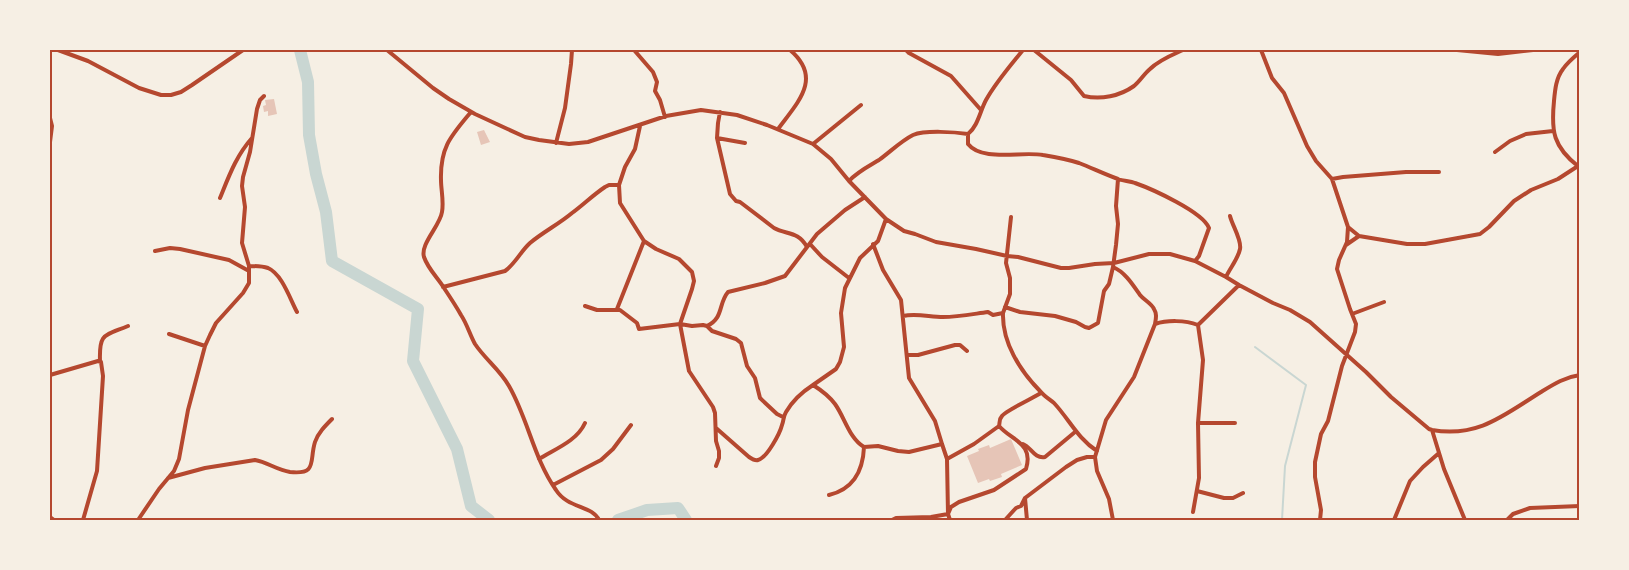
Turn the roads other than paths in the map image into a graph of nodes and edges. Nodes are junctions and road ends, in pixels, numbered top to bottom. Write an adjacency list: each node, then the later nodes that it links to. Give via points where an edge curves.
1 (58, 50): 2 (street, via 140,88 171,95)
2 (243, 50)
3 (387, 50): 18 (street, via 433,88)
4 (572, 50): 29 (street)
5 (634, 50): 20 (street, via 653,72 655,92)
6 (790, 50): 23 (street, via 802,61 807,78 800,101)
7 (906, 50): 17 (street, via 951,76)
8 (1023, 50): 17 (street)
9 (1034, 50): 10 (street, via 1084,96 1096,98 1126,90 1157,64)
10 (1183, 50)
11 (1261, 50): 36 (street, via 1307,146)
12 (1457, 50): 13 (street, via 1498,54)
13 (1533, 50)
14 (1580, 52): 24 (street, via 1558,79)
15 (264, 96): 26 (street, via 257,109)
16 (861, 105): 31 (street)
17 (981, 110): 25 (street)
18 (471, 112): 29 (street, via 525,137); 58 (street, via 445,148 440,220 424,249 430,269)
19 (720, 112): 20 (street, via 701,110); 23 (street); 27 (street)
20 (665, 117): 22 (street)
21 (50, 118): 28 (street)
22 (640, 126): 29 (street, via 588,142); 38 (street, via 635,149)
23 (778, 129): 31 (street)
24 (1553, 130): 32 (street, via 1526,134); 33 (street, via 1569,159)
25 (968, 134): 35 (street, via 968,144 978,152 1041,154 1079,163); 37 (street, via 912,135)
26 (252, 138): 40 (street, via 234,163); 54 (street, via 242,186 242,243)
27 (717, 138): 30 (street); 48 (street, via 733,198 774,228 795,234)
28 (50, 142)
29 (556, 143)
30 (745, 143)
31 (813, 144): 37 (street)
32 (1495, 152)
33 (1579, 167): 45 (street, via 1514,201 1480,234 1416,244)
34 (1438, 172): 36 (street)
35 (1118, 179): 52 (street, via 1162,195 1208,225); 53 (street)
36 (1332, 180): 44 (street)
37 (849, 181): 39 (street)
38 (619, 185): 46 (street, via 620,203); 58 (street, via 605,187 541,234 505,271)
39 (865, 197): 43 (street); 48 (street, via 829,223)
40 (220, 198)
41 (1230, 216): 55 (street, via 1240,249)
42 (1011, 217): 51 (street)
43 (886, 219): 47 (street, via 878,241); 51 (street, via 904,231 936,242)
44 (1348, 227): 45 (street); 49 (street)
45 (1359, 236): 49 (street)
46 (644, 241): 62 (street); 67 (street, via 678,259 692,272 694,281)
47 (873, 244): 56 (street); 66 (street, via 882,270 901,300)
48 (808, 246): 56 (street); 71 (street, via 785,276 725,295 719,316)
49 (1346, 246): 65 (street, via 1338,269)
50 (155, 252): 54 (street, via 180,249)
51 (1007, 256): 53 (street, via 1061,268); 61 (street, via 1010,294)
52 (1195, 261): 53 (street, via 1170,254 1149,254); 55 (street)
53 (1113, 265): 61 (street, via 1098,323 1089,328 1055,316); 68 (street, via 1151,304)
54 (249, 268): 63 (street, via 267,267 273,271); 73 (street, via 249,283 216,323)
55 (1226, 277): 57 (street)
56 (849, 278): 80 (street, via 842,298 844,347 840,362)
57 (1239, 285): 69 (street); 75 (street, via 1299,314)
58 (443, 287): 98 (street, via 475,343 511,390)
59 (1384, 302): 65 (street)
60 (585, 306): 62 (street, via 603,311)
61 (1005, 307): 64 (street)
62 (617, 309): 67 (street, via 639,329)
63 (297, 312)
64 (1003, 313): 66 (street); 81 (street, via 1012,352)
65 (1352, 314): 75 (street, via 1356,324)
66 (903, 316): 76 (street)
67 (680, 324): 71 (street); 89 (street, via 689,371 713,407)
68 (1155, 324): 69 (street); 95 (street, via 1134,377 1106,420)
69 (1198, 325): 85 (street, via 1203,360)
70 (128, 326): 77 (street, via 101,341)
71 (707, 326): 82 (street, via 741,343 760,398)
72 (170, 334): 73 (street)
73 (205, 346): 101 (street, via 179,459)
74 (967, 351): 76 (street, via 955,345)
75 (1347, 354): 90 (street); 121 (street, via 1315,462)
76 (908, 355): 92 (street, via 909,378 935,422)
77 (100, 361): 78 (street); 114 (street, via 103,376 97,471)
78 (50, 375)
79 (1580, 375): 90 (street, via 1558,381 1479,427 1455,432)
80 (813, 385): 82 (street, via 797,397); 94 (street, via 834,403 858,444)
81 (1041, 393): 88 (street, via 1002,415); 91 (street)
82 (783, 417): 89 (street, via 770,450 759,460 749,457)
83 (332, 419): 101 (street, via 317,438 313,462 305,472 280,470 255,460)
84 (585, 423): 98 (street, via 572,439)
85 (1198, 423): 86 (street); 103 (street)
86 (1235, 423)
87 (631, 425): 102 (street, via 601,460)
88 (999, 426): 93 (street); 99 (street)
89 (715, 428): 100 (street, via 719,451)
90 (1432, 430): 96 (street)
91 (1075, 432): 93 (street, via 1045,457 1037,456); 95 (street)
92 (942, 444): 94 (street, via 909,452); 99 (street)
93 (1023, 444): 109 (street, via 1028,459 1026,469 994,490 956,503)
94 (864, 447): 105 (street, via 861,470 855,479 840,493)
95 (1097, 451): 97 (street)
96 (1439, 453): 122 (street, via 1410,481); 123 (street)
97 (1095, 458): 106 (street, via 1077,460); 120 (street)
98 (539, 459): 102 (street)
99 (947, 459): 109 (street)
100 (716, 466)
101 (167, 478): 115 (street)
102 (553, 485): 111 (street, via 567,502 589,510)
103 (1197, 491): 104 (street, via 1224,498); 108 (street)
104 (1243, 493)
105 (829, 495)
106 (1025, 498): 118 (street, via 1022,506); 119 (street)
107 (1580, 506): 124 (street, via 1530,508)
108 (1193, 512)
109 (948, 514): 112 (street); 117 (street)
110 (50, 517): 113 (street)
111 (598, 519)
112 (930, 519): 116 (street, via 910,516)
113 (54, 520)
114 (82, 520)
115 (138, 520)
116 (892, 520)
117 (950, 520)
118 (1005, 520)
119 (1027, 520)
120 (1113, 520)
121 (1320, 520)
122 (1394, 520)
123 (1465, 520)
124 (1507, 520)

